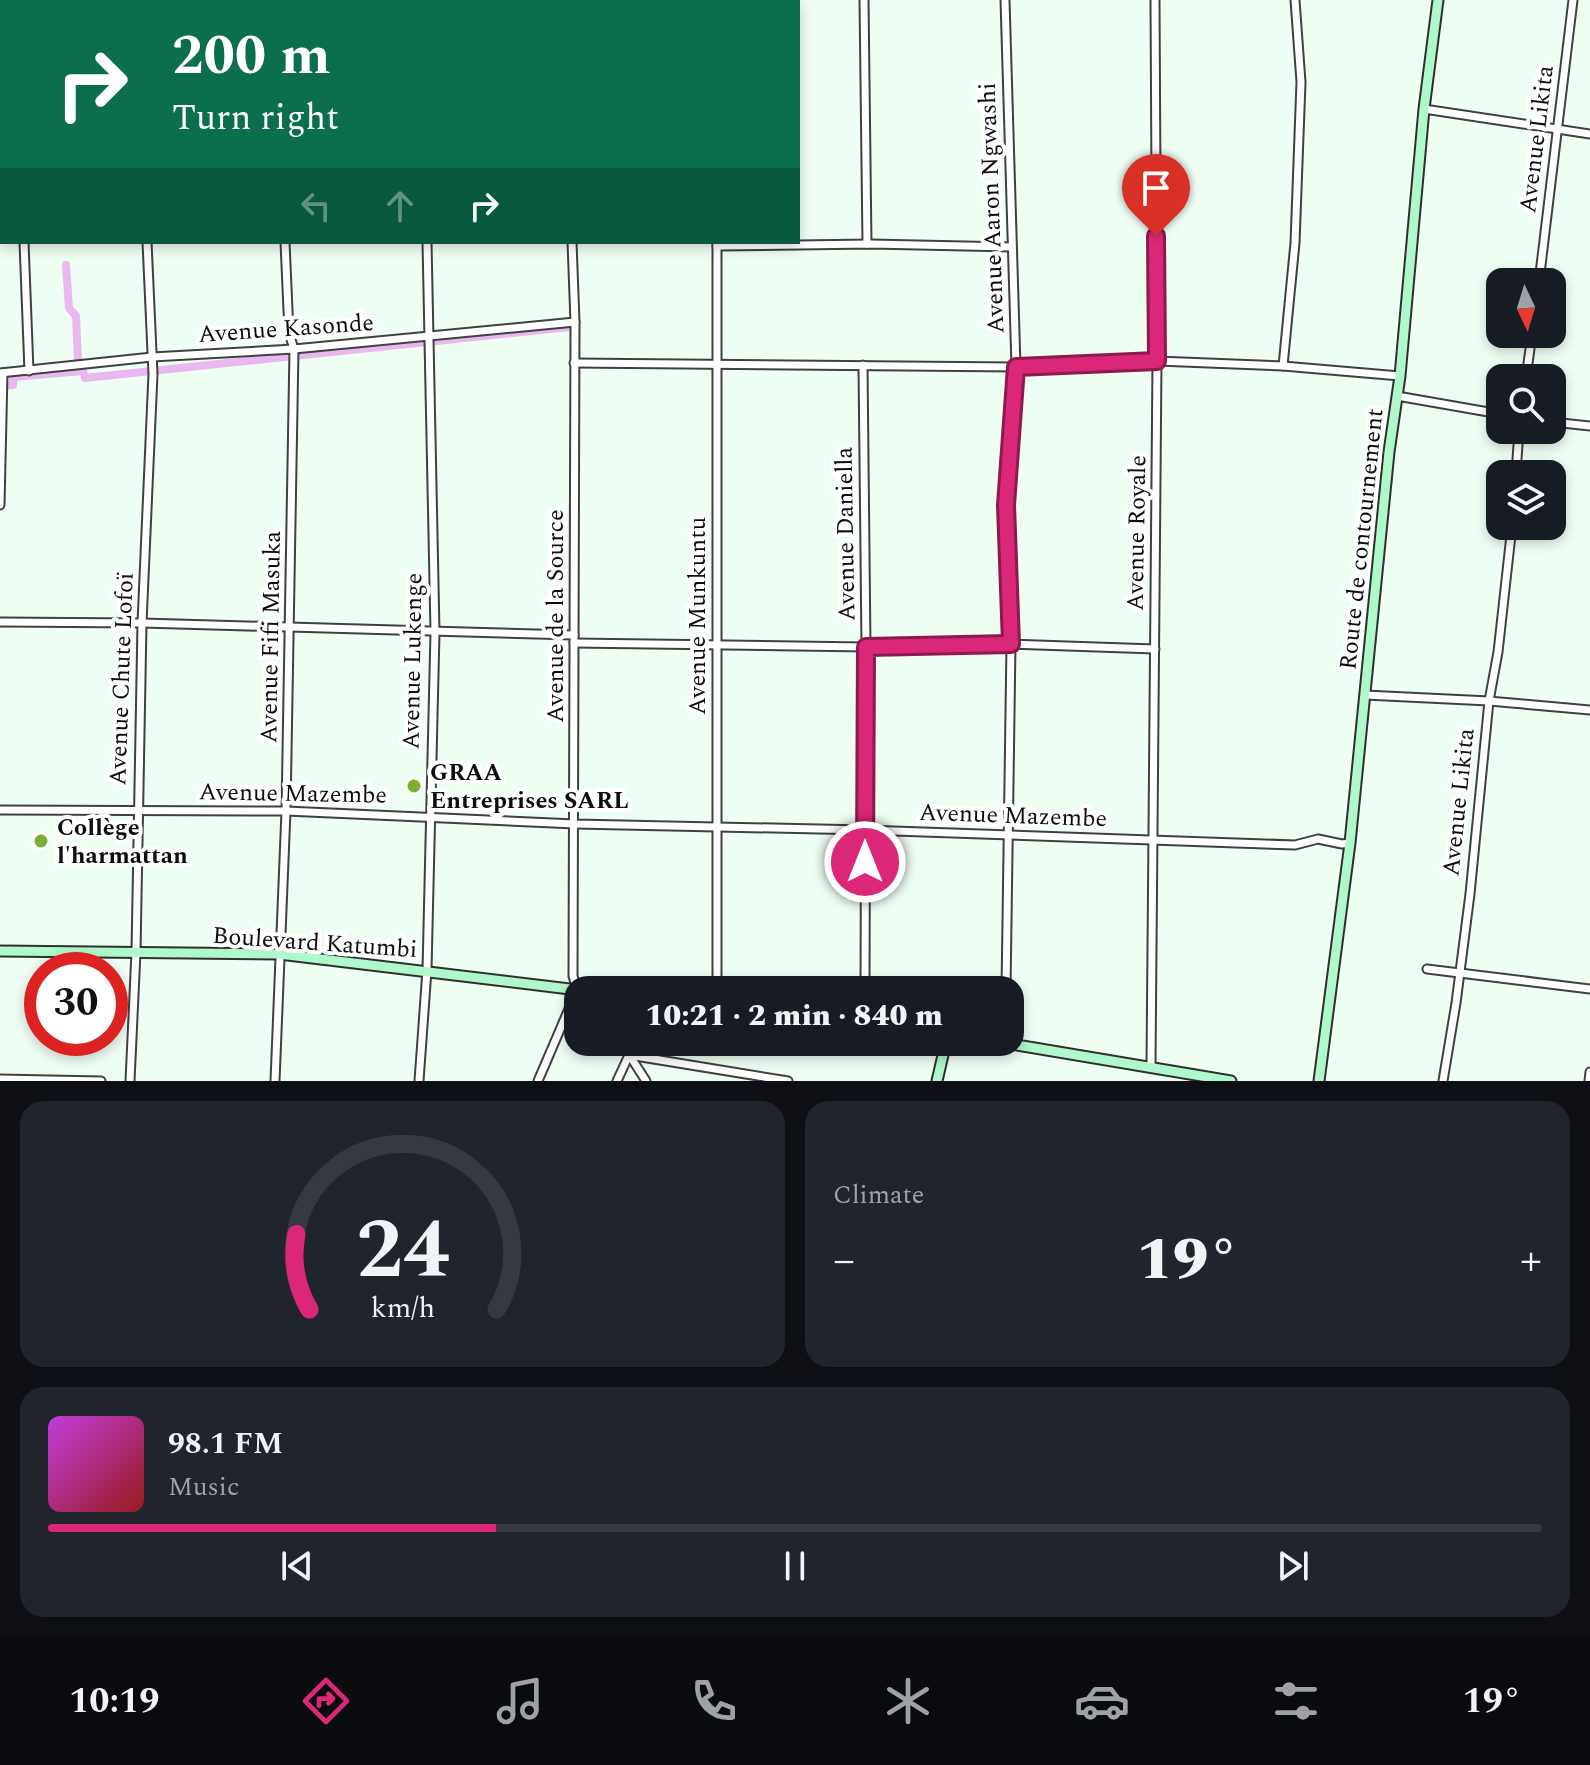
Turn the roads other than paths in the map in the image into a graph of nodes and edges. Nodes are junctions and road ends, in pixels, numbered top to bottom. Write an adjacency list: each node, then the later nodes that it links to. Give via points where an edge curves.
1 (864, 0): 16 (street)
2 (1005, 0): 17 (street, Avenue Aaron Ngwashi)
3 (1155, 0): 23 (street, Avenue Royale)
4 (1295, 0): 27 (street, via 1301,82 1295,243)
5 (1438, 0): 7 (street, Route de contournement)
6 (1573, 0): 8 (street, Avenue Likita)
7 (1424, 109): 8 (street); 31 (street, Route de contournement)
8 (1557, 129): 9 (street); 18 (street, Avenue Likita)
9 (1590, 134)
10 (24, 244): 29 (street)
11 (147, 244): 22 (street, Avenue Chute Lofoï)
12 (285, 244): 21 (street, Avenue Fifi Masuka)
13 (427, 244): 20 (street, Avenue Lukenge)
14 (572, 244): 19 (street, Avenue de la Source)
15 (717, 244): 16 (street); 25 (street, Avenue Munkuntu)
16 (867, 244): 17 (street)
17 (1012, 247): 28 (street, Avenue Aaron Ngwashi)
18 (1541, 268)
19 (575, 322): 20 (street, Avenue Kasonde); 24 (street, Avenue de la Source)
20 (430, 336): 21 (street, Avenue Kasonde); 41 (street, Avenue Lukenge)
21 (294, 349): 22 (street, Avenue Kasonde); 40 (street, Avenue Fifi Masuka)
22 (152, 360): 29 (street, Avenue Kasonde); 39 (street, Avenue Chute Lofoï)
23 (1157, 361): 27 (street); 28 (street); 46 (street, Avenue Royale)
24 (574, 363): 25 (street); 42 (street, Avenue de la Source)
25 (716, 364): 26 (street); 43 (street, Avenue Munkuntu)
26 (863, 365): 28 (street); 45 (street, Avenue Daniella)
27 (1283, 366): 31 (street)
28 (1016, 367): 44 (street, Avenue Aaron Ngwashi, via 1006,505)
29 (29, 371): 30 (street, Avenue Kasonde)
30 (2, 375): 36 (street)
31 (1400, 376): 32 (street, Route de contournement)
32 (1397, 396): 33 (street); 47 (street, Route de contournement)
33 (1486, 412)
34 (1566, 423): 35 (street)
35 (1590, 426)
36 (0, 505)
37 (1510, 540): 48 (street, Avenue Likita)
38 (0, 622): 39 (street)
39 (142, 623): 40 (street); 51 (street, Avenue Chute Lofoï)
40 (291, 627): 41 (street); 52 (street, Avenue Fifi Masuka)
41 (435, 632): 42 (street); 53 (street, Avenue Lukenge)
42 (574, 639): 43 (street); 54 (street, Avenue de la Source)
43 (717, 643): 45 (street); 55 (street, Avenue Munkuntu)
44 (1011, 644): 45 (street); 46 (street); 57 (street, Avenue Aaron Ngwashi)
45 (866, 647): 56 (street, Avenue Daniella)
46 (1155, 649): 58 (street, Avenue Royale)
47 (1365, 695): 48 (street); 59 (street, Route de contournement)
48 (1489, 701): 49 (street); 65 (street, Avenue Likita)
49 (1590, 710)
50 (0, 810): 51 (street, Avenue Mazembe)
51 (137, 811): 52 (street, Avenue Mazembe); 61 (street, Avenue Chute Lofoï)
52 (286, 811): 53 (street, Avenue Mazembe); 62 (street, Avenue Fifi Masuka)
53 (429, 817): 54 (street, Avenue Mazembe); 64 (street, Avenue Lukenge)
54 (575, 824): 55 (street, Avenue Mazembe); 66 (street, Avenue de la Source)
55 (718, 828): 56 (street, Avenue Mazembe); 67 (street, Avenue Munkuntu)
56 (865, 830): 57 (street, Avenue Mazembe); 68 (street, Avenue Daniella)
57 (1009, 835): 58 (street, Avenue Mazembe); 69 (street, Avenue Aaron Ngwashi)
58 (1154, 840): 59 (street, Avenue Mazembe); 78 (street, Avenue Royale)
59 (1350, 843): 91 (street, Route de contournement)
60 (0, 951): 61 (street, Boulevard Katumbi)
61 (136, 952): 62 (street, Boulevard Katumbi); 82 (street, Avenue Chute Lofoï)
62 (279, 954): 64 (street, Boulevard Katumbi); 83 (street, Avenue Fifi Masuka)
63 (1427, 969): 65 (street)
64 (427, 970): 70 (street, Boulevard Katumbi); 84 (street, Avenue Lukenge)
65 (1460, 973): 71 (street); 92 (street, Avenue Likita)
66 (573, 976)
67 (717, 976)
68 (865, 976)
69 (1006, 976)
70 (564, 989)
71 (1590, 989)
72 (564, 1022): 85 (street)
73 (1024, 1045): 78 (street)
74 (629, 1056): 86 (street)
75 (630, 1056): 87 (street)
76 (635, 1056): 88 (street)
77 (943, 1056): 89 (street)
78 (1151, 1066): 90 (street)
79 (1590, 1072): 93 (street)
80 (0, 1079): 81 (street)
81 (101, 1081)
82 (130, 1081)
83 (275, 1081)
84 (419, 1081)
85 (538, 1081)
86 (617, 1081)
87 (646, 1081)
88 (788, 1081)
89 (937, 1081)
90 (1231, 1081)
91 (1319, 1081)
92 (1443, 1081)
93 (1589, 1081)

